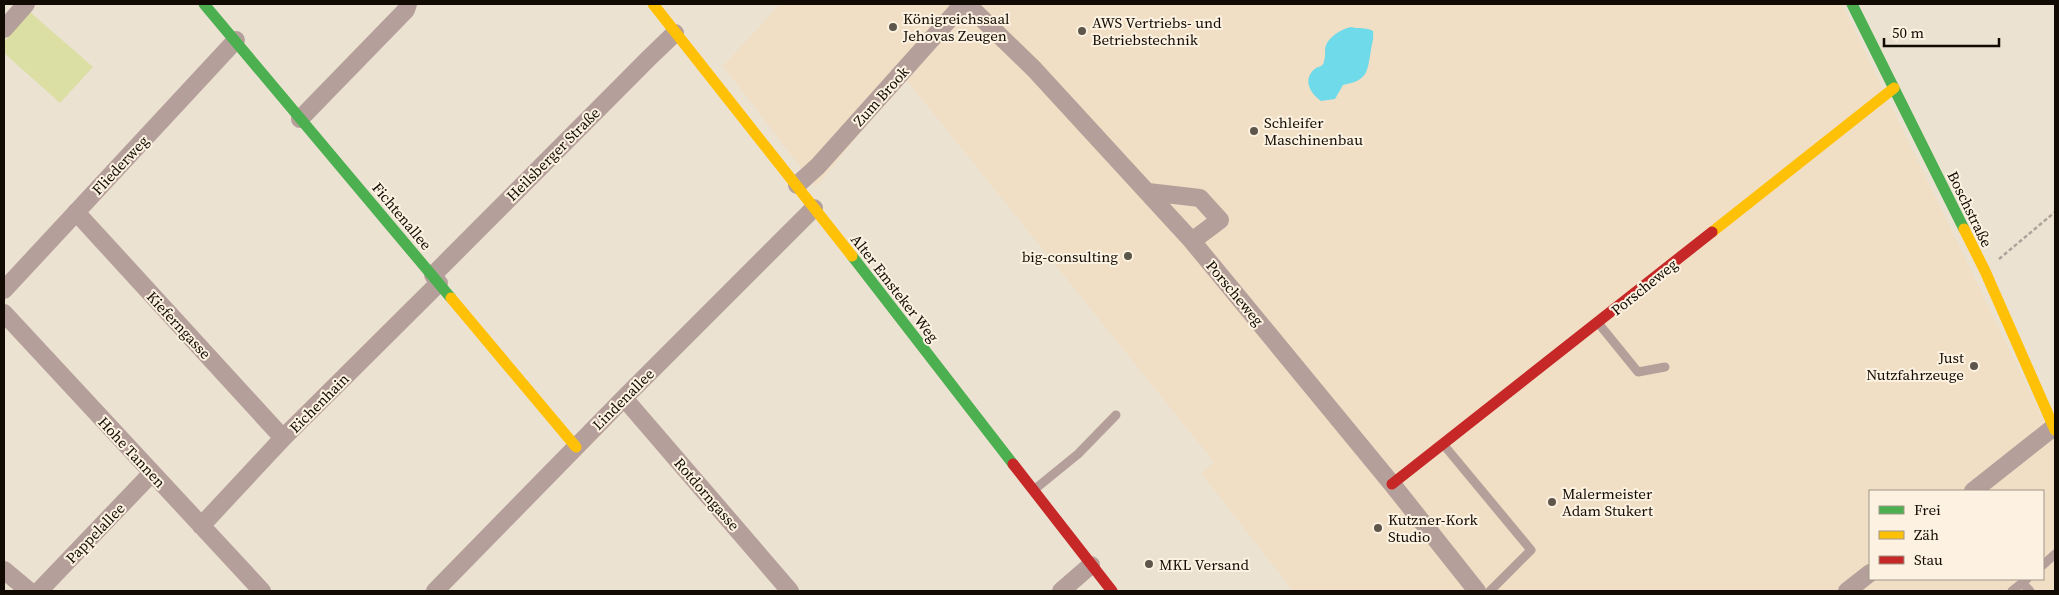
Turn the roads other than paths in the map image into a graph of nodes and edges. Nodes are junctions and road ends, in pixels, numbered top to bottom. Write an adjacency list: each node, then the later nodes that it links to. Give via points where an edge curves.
1 (26, 4): 8 (street)
2 (204, 4): 10 (street, Fichtenallee)
3 (408, 4): 12 (street, via 406,10)
4 (652, 4): 9 (street, Alter Emsteker Weg)
5 (963, 4): 13 (street, Zum Brook)
6 (967, 4): 14 (street, Porscheweg, via 1034,69)
7 (1852, 4): 11 (street, Boschstraße)
8 (4, 29)
9 (675, 33): 13 (street, Alter Emsteker Weg); 18 (street, Heilsberger Straße)
10 (236, 40): 12 (street, Fichtenallee); 16 (street, Fliederweg)
11 (1894, 88): 21 (street, Porscheweg); 25 (street, Boschstraße, via 1985,271)
12 (300, 119): 18 (street, Fichtenallee)
13 (797, 186): 15 (street, Alter Emsteker Weg)
14 (1148, 192): 17 (street, Porscheweg); 17 (street, via 1200,198 1220,220)
15 (814, 208): 23 (street, Lindenallee); 31 (street, Alter Emsteker Weg)
16 (76, 212): 19 (street, Fliederweg); 26 (street, Kieferngasse)
17 (1192, 241): 30 (street, Porscheweg)
18 (436, 279): 26 (street, Eichenhain); 28 (street, Fichtenallee)
19 (4, 290)
20 (4, 313): 29 (street, Hohe Tannen)
21 (1598, 323): 22 (lane, via 1638,372); 27 (street, Porscheweg)
22 (1665, 366)
23 (624, 398): 28 (street, Lindenallee); 44 (street, Rotdorngasse)
24 (1116, 415): 31 (lane, via 1078,454)
25 (2055, 428): 32 (street)
26 (283, 438): 33 (street, Eichenhain)
27 (1443, 444): 30 (street, Porscheweg); 48 (lane, via 1532,550)
28 (576, 447): 43 (street, Lindenallee)
29 (151, 474): 33 (street, Hohe Tannen); 41 (street, Pappelallee)
30 (1392, 484): 47 (street, Porscheweg)
31 (1033, 490): 36 (street, Alter Emsteker Weg)
32 (1974, 490)
33 (201, 526): 42 (street, Hohe Tannen)
34 (2055, 554): 35 (lane)
35 (2044, 563)
36 (1091, 565): 45 (street); 46 (street, Alter Emsteker Weg)
37 (4, 570): 40 (street)
38 (1869, 574): 49 (street)
39 (2024, 581): 50 (lane); 51 (lane)
40 (28, 591)
41 (39, 591)
42 (262, 591)
43 (435, 591)
44 (790, 591)
45 (1061, 591)
46 (1112, 591)
47 (1477, 591)
48 (1490, 591)
49 (1847, 591)
50 (2012, 591)
51 (2030, 591)

